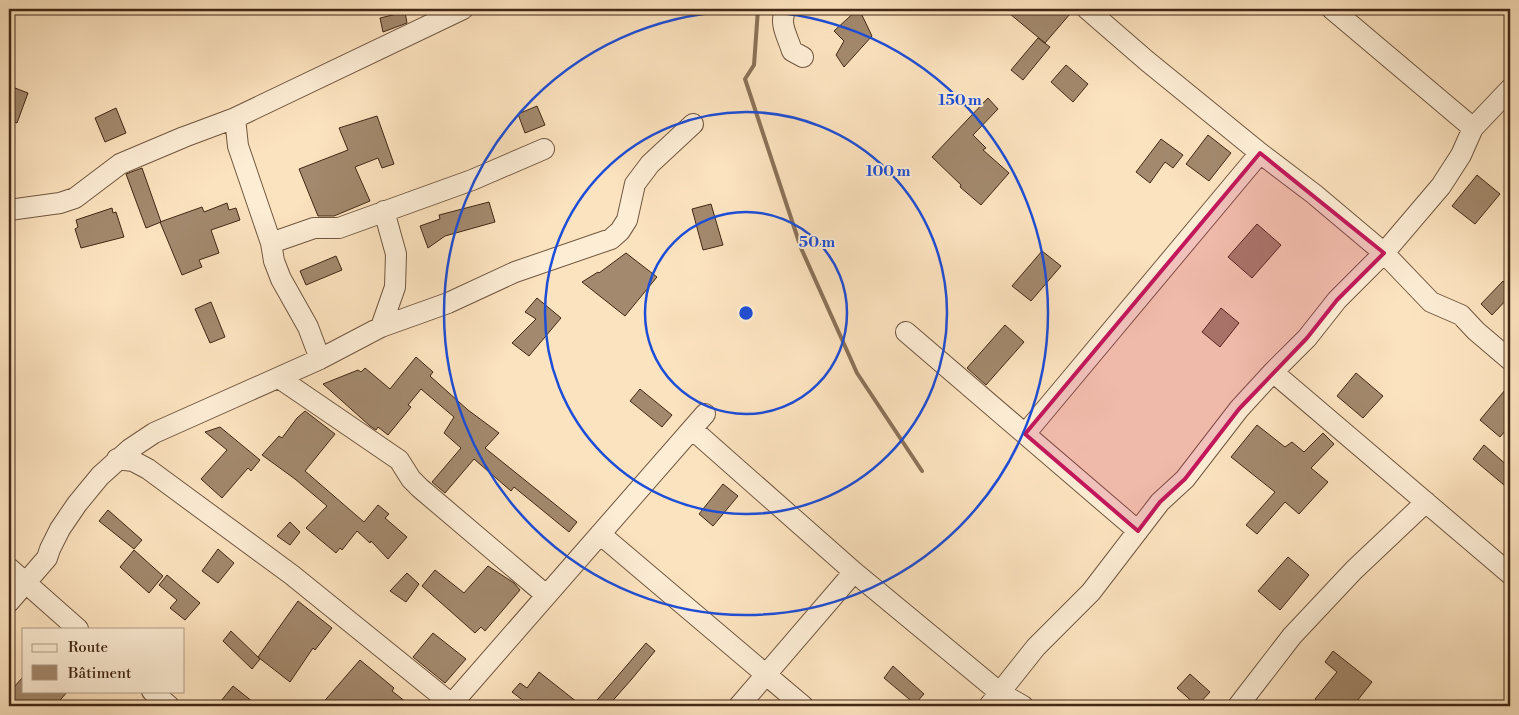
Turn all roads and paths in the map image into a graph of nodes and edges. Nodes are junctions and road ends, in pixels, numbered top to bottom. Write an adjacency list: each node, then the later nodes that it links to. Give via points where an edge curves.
1 (463, 9): 7 (street)
2 (786, 9): 5 (street, via 783,27 792,51)
3 (1086, 9): 11 (street)
4 (1332, 9): 9 (street)
5 (803, 57)
6 (1510, 89): 9 (street)
7 (235, 118): 12 (street, via 120,164 75,198); 14 (street, via 238,146)
8 (693, 124): 16 (street, via 650,164 635,184 627,220 611,239 515,272 448,303)
9 (1473, 128): 15 (street, via 1461,155 1441,186)
10 (544, 149): 13 (street)
11 (1260, 153): 15 (street); 24 (street)
12 (9, 210)
13 (384, 212): 14 (street, via 339,228 314,228); 16 (street, via 396,254 395,288)
14 (271, 243): 18 (street, via 281,279 308,327)
15 (1384, 253): 19 (street, via 1431,302 1461,314); 20 (street, via 1336,300 1307,338)
16 (381, 327): 18 (street)
17 (906, 332): 24 (street)
18 (320, 360): 21 (street)
19 (1510, 360)
20 (1273, 372): 26 (street); 27 (street)
21 (279, 378): 25 (street, via 154,432); 33 (street, via 399,460 420,488)
22 (705, 414): 23 (street)
23 (692, 429): 28 (street); 30 (street)
24 (1025, 434): 27 (street)
25 (117, 459): 32 (street, via 77,504 47,558); 40 (street, via 140,463 292,575)
26 (1426, 502): 31 (street); 44 (street, via 1354,570 1292,636)
27 (1138, 531): 38 (street, via 1091,592 1036,647)
28 (600, 534): 33 (street); 36 (street)
29 (9, 568): 32 (street)
30 (854, 572): 36 (street); 38 (street)
31 (1510, 574)
32 (25, 583): 34 (street); 35 (street)
33 (546, 595): 40 (street)
34 (9, 602)
35 (77, 628)
36 (766, 675): 41 (street); 42 (street)
37 (153, 692): 39 (street)
38 (994, 699): 43 (street)
39 (169, 706)
40 (452, 706)
41 (739, 706)
42 (803, 706)
43 (1023, 706)
44 (1238, 706)

